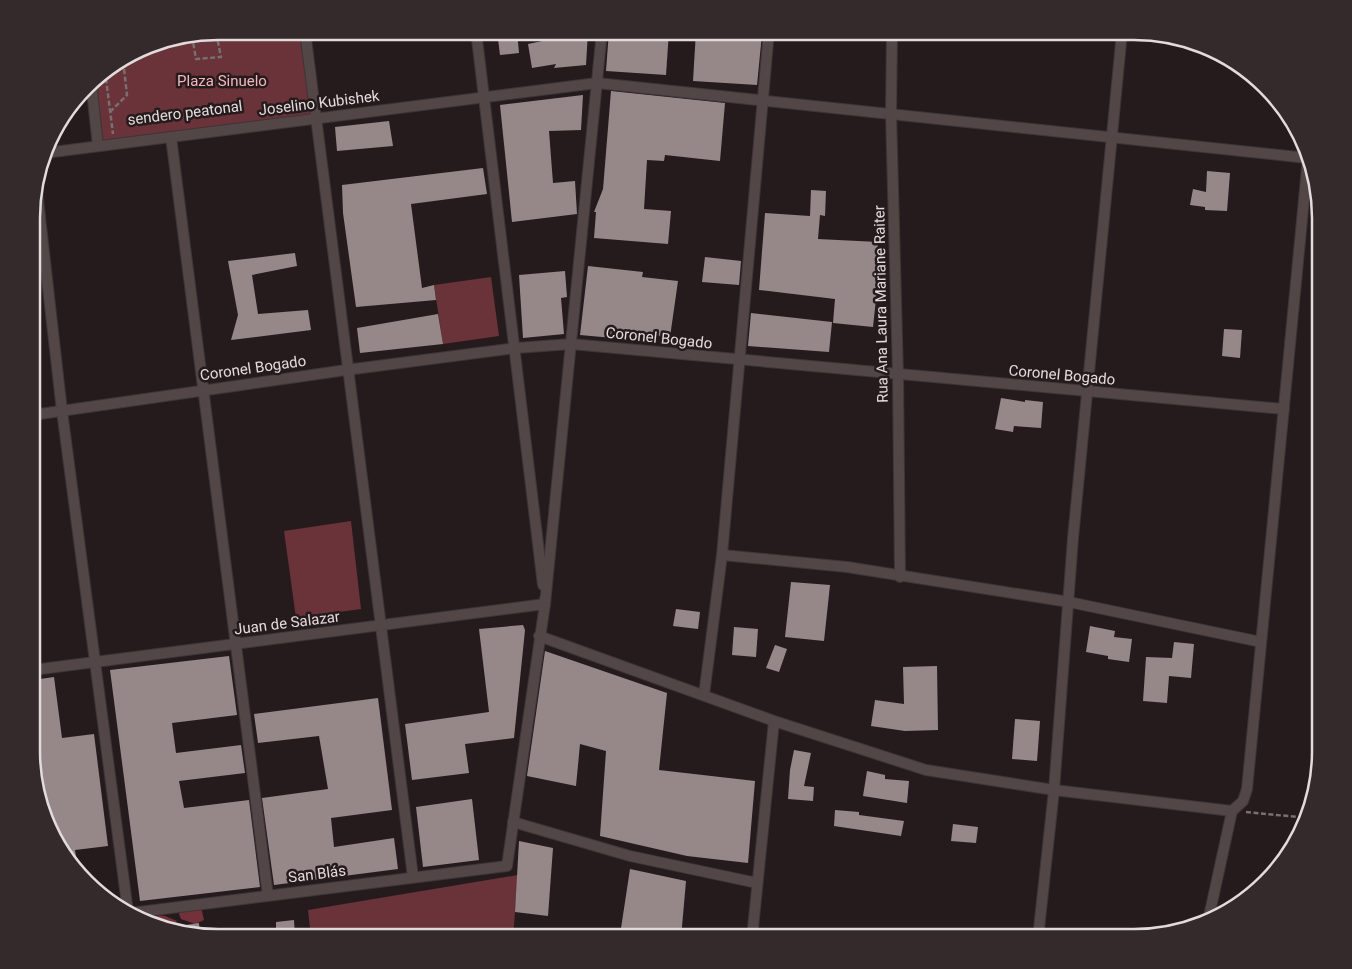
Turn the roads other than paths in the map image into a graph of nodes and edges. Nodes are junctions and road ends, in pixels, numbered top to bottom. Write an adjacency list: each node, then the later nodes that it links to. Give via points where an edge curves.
1 (306, 40): 12 (street)
2 (477, 40): 9 (street)
3 (601, 40): 7 (street)
4 (768, 40): 10 (street)
5 (892, 40): 11 (street, Rua Ana Laura Mariane Raiter)
6 (1121, 40): 13 (street)
7 (597, 83): 9 (street, Joselino Kubishek); 10 (street, Joselino Kubishek); 20 (street)
8 (92, 92): 15 (street)
9 (483, 97): 12 (street, Joselino Kubishek); 21 (street)
10 (763, 102): 11 (street, Joselino Kubishek); 22 (street)
11 (891, 114): 13 (street, Joselino Kubishek); 24 (street, Rua Ana Laura Mariane Raiter)
12 (316, 119): 14 (street, Joselino Kubishek); 23 (street)
13 (1112, 136): 17 (street, Joselino Kubishek); 26 (street)
14 (171, 137): 15 (street, Joselino Kubishek); 25 (street)
15 (98, 146): 16 (street, Joselino Kubishek)
16 (53, 152)
17 (1301, 157)
18 (1306, 174): 27 (street)
19 (40, 217): 28 (street)
20 (571, 344): 21 (street, Coronel Bogado); 22 (street, Coronel Bogado); 33 (street)
21 (516, 348): 23 (street, Coronel Bogado); 33 (street)
22 (740, 361): 24 (street, Coronel Bogado); 30 (street)
23 (346, 370): 25 (street, Coronel Bogado); 34 (street)
24 (898, 376): 26 (street, Coronel Bogado); 31 (street, Rua Ana Laura Mariane Raiter)
25 (203, 390): 28 (street, Coronel Bogado); 37 (street)
26 (1087, 392): 27 (street, Coronel Bogado); 32 (street)
27 (1284, 409): 36 (street)
28 (62, 411): 29 (street, Coronel Bogado); 38 (street)
29 (40, 413)
30 (722, 555): 31 (street, via 847,567); 40 (street)
31 (900, 576): 32 (street)
32 (1068, 602): 36 (street); 42 (street)
33 (545, 604): 34 (street, Juan de Salazar); 35 (street)
34 (379, 627): 37 (street, Juan de Salazar); 45 (street)
35 (539, 636): 40 (street); 44 (street)
36 (1261, 642): 43 (street, via 1247,789 1243,801)
37 (236, 644): 38 (street, Juan de Salazar); 47 (street)
38 (95, 662): 39 (street, Juan de Salazar); 48 (street)
39 (40, 669)
40 (704, 695): 41 (street)
41 (774, 721): 42 (street, via 926,770); 46 (street)
42 (1054, 790): 43 (street); 52 (street)
43 (1232, 811): 50 (street)
44 (513, 822): 45 (street, San Blás, via 506,866); 46 (street, via 630,856)
45 (412, 878): 47 (street, San Blás)
46 (757, 883): 51 (street)
47 (268, 896): 49 (street, San Blás)
48 (128, 904)
49 (139, 911)
50 (1210, 912)
51 (753, 929)
52 (1039, 929)

